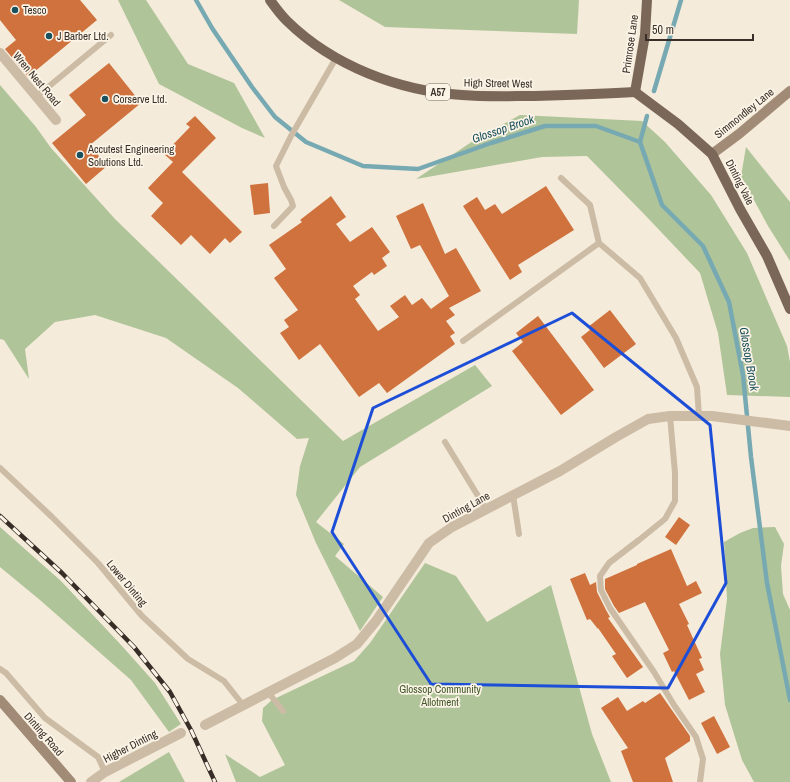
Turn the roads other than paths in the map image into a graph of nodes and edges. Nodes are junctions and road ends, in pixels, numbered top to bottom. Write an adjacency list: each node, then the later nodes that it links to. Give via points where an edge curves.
1 (270, 0): 5 (main road, High Street West / A57, via 287,21)
2 (647, 0): 7 (main road, Primrose Lane, via 645,35)
3 (111, 35): 8 (lane)
4 (0, 53): 8 (street, Wren Nest Road)
5 (336, 58): 7 (main road, High Street West / A57, via 388,81 419,89 462,95 529,96); 12 (lane, via 276,166 293,206)
6 (790, 91): 10 (street, Simmondley Lane)
7 (635, 92): 10 (main road, Dinting Vale, via 678,124)
8 (36, 97): 9 (street, Wren Nest Road)
9 (56, 120)
10 (712, 154): 14 (main road, Dinting Vale, via 767,256)
11 (561, 178): 13 (lane, via 590,205)
12 (274, 226)
13 (599, 243): 15 (lane); 17 (lane, via 640,278 676,338 698,388)
14 (790, 309)
15 (463, 341)
16 (670, 416): 17 (street, Dinting Lane); 21 (street, Dinting Lane, via 648,419); 34 (lane, via 675,500 665,519 608,563 600,576 601,590 610,608 696,737 703,759)
17 (699, 416): 18 (street, Dinting Lane)
18 (790, 426)
19 (445, 442): 22 (lane)
20 (0, 468): 27 (lane, Lower Dinting, via 98,563 142,616 188,659 224,681)
21 (513, 496): 22 (street, Dinting Lane); 23 (lane)
22 (486, 509): 25 (street, Dinting Lane, via 429,543 357,644)
23 (519, 534)
24 (0, 669): 31 (lane, via 45,718 98,757)
25 (268, 692): 27 (street, Dinting Lane); 28 (lane)
26 (0, 700): 32 (street, Dinting Road)
27 (243, 705): 29 (street, Dinting Lane)
28 (283, 711)
29 (205, 725)
30 (180, 733): 31 (street, Higher Dinting)
31 (105, 772): 33 (street, Higher Dinting)
32 (71, 782)
33 (91, 782)
34 (700, 782)

